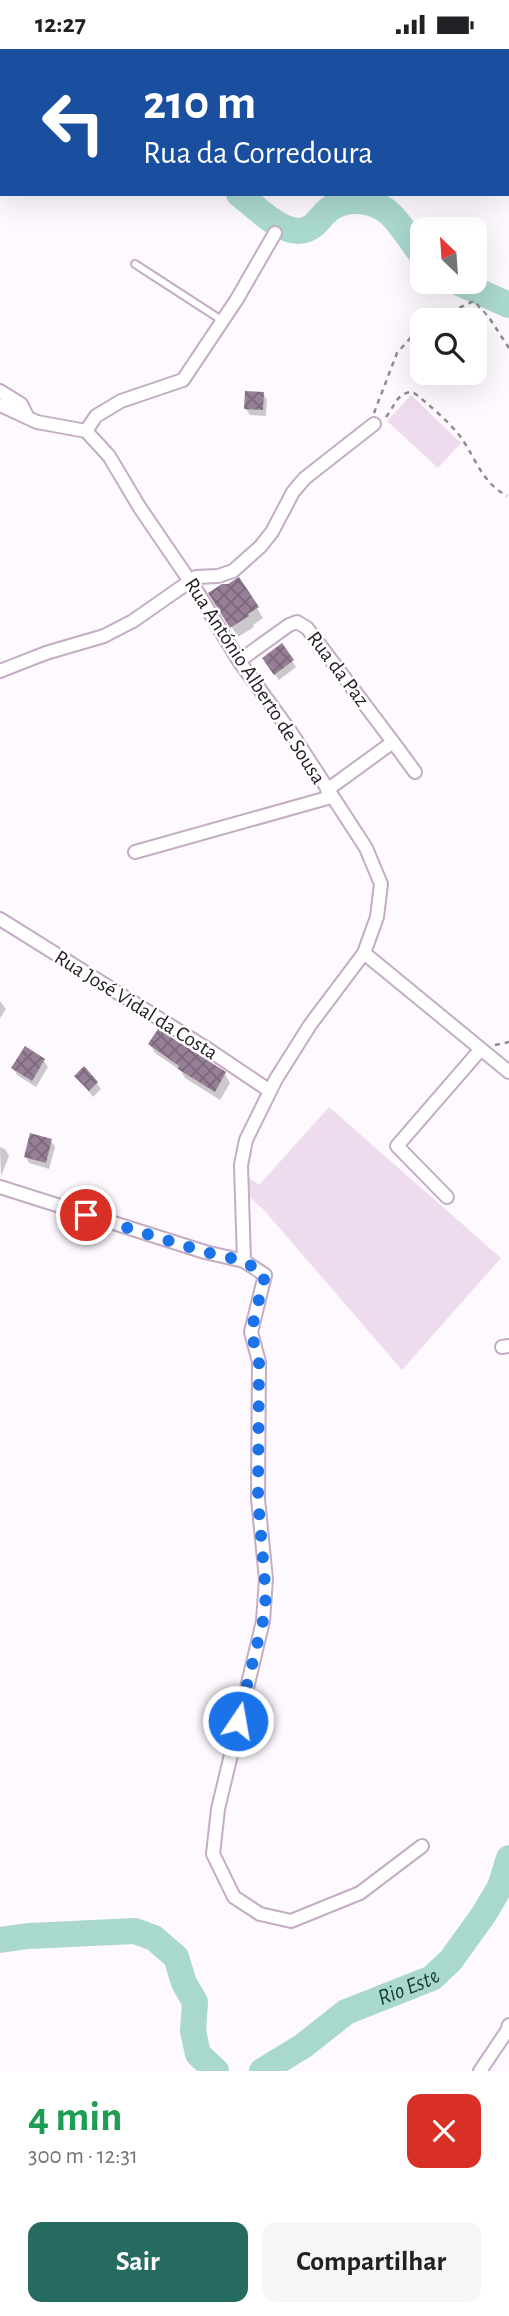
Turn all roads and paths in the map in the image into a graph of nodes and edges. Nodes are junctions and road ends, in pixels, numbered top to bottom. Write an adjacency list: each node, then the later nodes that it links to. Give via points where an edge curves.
1 (275, 233): 6 (street)
2 (135, 264): 6 (lane)
3 (459, 308): 4 (path, via 474,301)
4 (480, 308)
5 (487, 316): 8 (path)
6 (223, 321): 13 (street, via 183,380 121,401 96,416)
7 (410, 338): 12 (path, via 397,353)
8 (509, 348)
9 (0, 391): 11 (street, via 21,404)
10 (0, 405): 11 (street)
11 (28, 418): 13 (street)
12 (371, 426): 14 (path, via 386,417 399,397 413,392 462,439 490,485); 15 (street, via 305,478 272,532 233,571)
13 (86, 432): 15 (street, Rua António Alberto de Sousa, via 109,456)
14 (507, 496)
15 (190, 581): 16 (street, Rua António Alberto de Sousa); 17 (street, via 104,636)
16 (239, 661): 18 (street, Rua da Paz, via 289,625 302,624); 20 (street, Rua António Alberto de Sousa)
17 (0, 671)
18 (393, 742): 19 (street, Rua da Paz); 20 (street)
19 (415, 772)
20 (329, 794): 21 (street); 23 (street, Rua António Alberto de Sousa, via 366,848 381,884 377,917)
21 (135, 852)
22 (0, 919): 26 (street, Rua José Vidal da Costa)
23 (365, 949): 24 (street); 26 (street, Rua António Alberto de Sousa)
24 (481, 1049): 25 (street); 28 (street, via 397,1146)
25 (509, 1072)
26 (270, 1091): 29 (street, Rua António Alberto de Sousa, via 246,1140 241,1165)
27 (0, 1187): 29 (street)
28 (447, 1197)
29 (244, 1261): 30 (street, via 265,1275 251,1332 259,1362 258,1499 266,1595 218,1809 213,1854 234,1897 260,1914 291,1921 360,1893)
30 (422, 1846)
31 (509, 2025): 32 (street)
32 (480, 2071)

